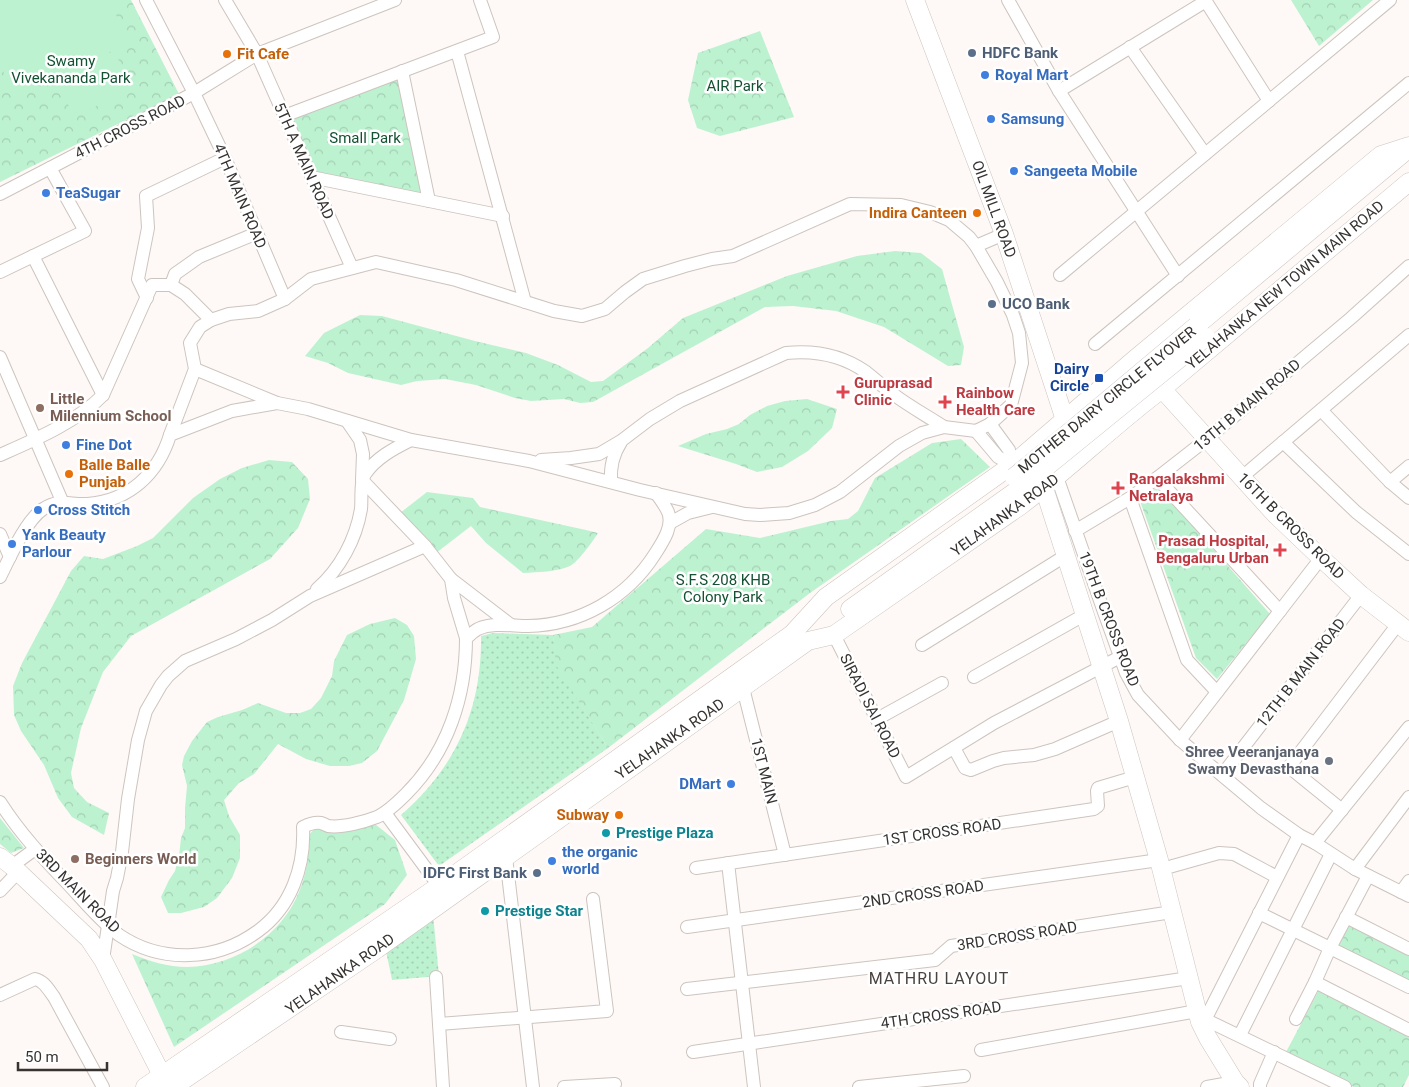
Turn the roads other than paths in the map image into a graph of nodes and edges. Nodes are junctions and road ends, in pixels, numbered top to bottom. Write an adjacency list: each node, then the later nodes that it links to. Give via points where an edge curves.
1 (146, 0): 15 (street, 4TH MAIN ROAD)
2 (225, 0): 11 (street, 5TH A MAIN ROAD)
3 (395, 0): 11 (street)
4 (480, 0): 10 (street, via 493,37)
5 (915, 0): 30 (main road, OIL MILL ROAD)
6 (1008, 0): 14 (street)
7 (1205, 0): 9 (street); 16 (street)
8 (1390, 0): 16 (street)
9 (1130, 48): 14 (street); 19 (street)
10 (457, 51): 12 (street); 28 (street)
11 (256, 54): 15 (street, 4TH CROSS ROAD); 17 (street, 5TH A MAIN ROAD)
12 (402, 72): 17 (street); 26 (street)
13 (1409, 83): 37 (street)
14 (1059, 91): 27 (street)
15 (194, 93): 20 (street, 4TH MAIN ROAD); 21 (street, 4TH CROSS ROAD)
16 (1269, 101): 19 (street)
17 (284, 116): 23 (street, 5TH A MAIN ROAD)
18 (1409, 147): 43 (main road, MOTHER DAIRY CIRCLE FLYOVER); 47 (main road, via 1381,155)
19 (1205, 154): 27 (street)
20 (225, 158): 29 (street, 4TH MAIN ROAD); 39 (street, via 146,196 148,228 138,279)
21 (50, 168): 25 (street, 4TH CROSS ROAD); 32 (street, via 85,231)
22 (1409, 171): 43 (main road, MOTHER DAIRY CIRCLE FLYOVER)
23 (311, 177): 26 (street); 34 (street, 5TH A MAIN ROAD)
24 (1409, 182): 50 (main road, YELAHANKA NEW TOWN MAIN ROAD)
25 (0, 194)
26 (429, 201): 28 (street)
27 (1137, 211): 36 (street); 37 (street)
28 (503, 216): 41 (street)
29 (256, 233): 38 (street, via 199,257 175,274); 40 (street, 4TH MAIN ROAD)
30 (1004, 234): 31 (street); 54 (main road, OIL MILL ROAD)
31 (976, 246): 41 (street, via 949,220 930,212 901,205 850,204 732,256 643,279 605,309 582,316); 56 (street, via 1013,315 1019,333 1022,363 1010,406)
32 (32, 256): 35 (street); 51 (street)
33 (1409, 266): 61 (street, 13TH B MAIN ROAD)
34 (352, 268): 40 (street, via 311,280); 41 (street, via 376,262 456,280)
35 (0, 272)
36 (1060, 276)
37 (1178, 276): 45 (street)
38 (171, 285): 39 (street, via 152,285); 42 (street)
39 (146, 298): 51 (street)
40 (285, 299): 42 (street, via 258,311 229,314)
41 (525, 302)
42 (211, 320): 48 (street, via 200,327 190,343)
43 (1201, 332): 69 (main road, MOTHER DAIRY CIRCLE FLYOVER, bridge)
44 (1409, 335): 53 (street)
45 (1095, 344)
46 (0, 357): 49 (street)
47 (1135, 360): 50 (main road, 16TH B CROSS ROAD); 54 (main road)
48 (195, 369): 52 (street); 59 (street)
49 (5, 381): 60 (street)
50 (1162, 389): 61 (main road, 16TH B CROSS ROAD); 65 (main road, YELAHANKA ROAD)
51 (103, 395): 60 (street, via 93,406)
52 (277, 402): 55 (street); 59 (street, via 232,411)
53 (1321, 410): 64 (street); 75 (street)
54 (1065, 420): 65 (main road); 69 (main road)
55 (347, 422): 62 (street); 73 (street, via 360,440 364,454)
56 (990, 424): 58 (street); 69 (street, via 1009,450)
57 (944, 426): 58 (street); 63 (street, via 855,365 822,353 798,352 786,353 680,401); 81 (street, via 922,433 899,446 840,492 809,508 760,515)
58 (976, 431): 69 (street)
59 (170, 435): 80 (street, via 155,467 128,492 96,503)
60 (36, 439): 66 (street); 80 (street)
61 (1207, 439): 71 (main road, 16TH B CROSS ROAD); 72 (street, 13TH B MAIN ROAD)
62 (411, 440): 67 (street); 73 (street, via 387,452)
63 (621, 441): 67 (street, via 599,454); 74 (street, via 612,458)
64 (1283, 442): 71 (street); 86 (street, via 1356,512)
65 (1089, 450): 70 (main road, YELAHANKA ROAD)
66 (0, 455)
67 (529, 461): 74 (street)
68 (1409, 466): 75 (street)
69 (1016, 476): 76 (main road); 98 (main road, MOTHER DAIRY CIRCLE FLYOVER); 101 (main road, MOTHER DAIRY CIRCLE FLYOVER)
70 (1057, 477): 76 (main road, YELAHANKA ROAD); 83 (street, 19TH B CROSS ROAD)
71 (1242, 477): 89 (main road, 16TH B CROSS ROAD)
72 (1157, 478): 78 (street, 13TH B MAIN ROAD); 94 (street)
73 (362, 480): 85 (street); 93 (street, via 361,509 353,538 331,576)
74 (611, 482): 77 (street)
75 (1390, 482): 79 (street)
76 (1044, 488): 87 (main road); 99 (main road, YELAHANKA ROAD)
77 (656, 493): 81 (street); 82 (street, via 669,513)
78 (1130, 498): 83 (street, 13TH B MAIN ROAD); 108 (street, via 1187,660)
79 (1409, 498)
80 (62, 501): 88 (street, via 42,510 29,524)
81 (717, 506): 82 (street, via 688,513)
82 (670, 523): 96 (street, via 658,550 641,574 604,604 559,622)
83 (1075, 531): 103 (street, 19TH B CROSS ROAD)
84 (0, 534): 88 (street)
85 (425, 546): 91 (street); 93 (street)
86 (1409, 554)
87 (1065, 556): 95 (main road); 102 (street)
88 (10, 557): 90 (street)
89 (1321, 558): 92 (main road, 16TH B CROSS ROAD); 94 (street)
90 (0, 577)
91 (451, 579): 96 (street); 100 (street, 3RD MAIN ROAD)
92 (1361, 595): 97 (main road, 16TH B CROSS ROAD); 114 (street, 12TH B MAIN ROAD)
93 (310, 596): 142 (street, via 236,639 185,661 168,676 153,698 138,740)
94 (1280, 611): 108 (street)
95 (1084, 615): 104 (main road); 105 (street)
96 (511, 625): 100 (street, via 477,629)
97 (1404, 628): 118 (street, via 1289,767)
98 (792, 634): 134 (main road, YELAHANKA ROAD)
99 (834, 635): 101 (main road, YELAHANKA ROAD); 109 (street, SIRADI SAI ROAD)
100 (466, 638): 119 (street, 3RD MAIN ROAD, via 461,694 449,730 422,775)
101 (808, 641): 107 (main road, YELAHANKA ROAD)
102 (922, 645)
103 (1120, 657): 104 (street); 112 (street, 19TH B CROSS ROAD, via 1138,695)
104 (1101, 667): 110 (main road); 113 (street)
105 (974, 677)
106 (942, 683): 109 (street)
107 (743, 688): 124 (street, 1ST MAIN); 125 (main road, YELAHANKA ROAD)
108 (1217, 692): 112 (street)
109 (877, 719): 113 (street, SIRADI SAI ROAD, via 906,777)
110 (1119, 721): 113 (street, via 1034,755 1004,758 971,770 965,768); 115 (main road)
111 (1409, 727): 118 (street)
112 (1180, 740): 114 (street, 19TH B CROSS ROAD)
113 (954, 748)
114 (1222, 774): 120 (street, 19TH B CROSS ROAD)
115 (1135, 777): 124 (street, 1ST CROSS ROAD, via 1098,788 1098,806 1094,809); 127 (main road)
116 (1409, 797): 130 (street)
117 (0, 802): 122 (street, 3RD MAIN ROAD)
118 (1342, 810): 121 (street)
119 (385, 813): 134 (street); 142 (street, 3RD MAIN ROAD, via 353,824 328,826 312,823 303,828 300,870 285,902 262,928 238,944 198,955 163,953 130,942)
120 (1299, 835): 121 (street, 19TH B CROSS ROAD); 132 (street)
121 (1315, 843): 123 (street, 19TH B CROSS ROAD)
122 (35, 849): 128 (street); 142 (street, 3RD MAIN ROAD)
123 (1331, 854): 130 (street, 19TH B CROSS ROAD); 144 (street)
124 (785, 855): 126 (street, 1ST CROSS ROAD)
125 (506, 857): 156 (street); 168 (main road, YELAHANKA ROAD, via 377,949)
126 (728, 863): 129 (street, 1ST CROSS ROAD); 141 (street)
127 (1160, 864): 132 (street, 2ND CROSS ROAD, via 1219,853 1234,854); 138 (main road); 141 (street, 2ND CROSS ROAD)
128 (10, 865): 135 (street); 147 (main road, via 89,939)
129 (696, 868)
130 (1355, 869): 131 (street, 19TH B CROSS ROAD)
131 (1368, 876): 136 (street, 19TH B CROSS ROAD); 140 (street)
132 (1277, 877): 139 (street)
133 (1409, 881): 136 (street)
134 (439, 886): 168 (main road, YELAHANKA ROAD)
135 (0, 891)
136 (1405, 894)
137 (593, 899): 156 (street, via 607,1011)
138 (1172, 912): 149 (main road); 151 (street, 3RD CROSS ROAD, via 951,946 935,960)
139 (1259, 913): 144 (street); 155 (street)
140 (1346, 917): 145 (street); 146 (street)
141 (735, 920): 143 (street, 2ND CROSS ROAD); 151 (street)
142 (108, 925): 147 (street)
143 (687, 927)
144 (1294, 930): 145 (street); 161 (street)
145 (1330, 948): 150 (street); 152 (street)
146 (1409, 949)
147 (102, 960): 168 (main road)
148 (436, 977): 158 (street)
149 (1189, 978): 155 (main road); 163 (street, 4TH CROSS ROAD)
150 (1315, 982): 157 (street); 159 (street)
151 (742, 983): 153 (street, 3RD CROSS ROAD); 163 (street)
152 (1409, 987)
153 (687, 989)
154 (0, 995): 171 (street, via 35,979 40,980 54,996)
155 (1200, 1015): 161 (street); 164 (street); 170 (main road, via 1208,1038)
156 (524, 1017): 158 (street); 174 (street)
157 (1296, 1019)
158 (439, 1024): 173 (street)
159 (1409, 1030)
160 (341, 1032): 162 (street)
161 (1240, 1035): 166 (street)
162 (390, 1039)
163 (749, 1043): 165 (street, 4TH CROSS ROAD); 176 (street)
164 (981, 1050)
165 (693, 1052)
166 (1274, 1052): 179 (street); 180 (street)
167 (964, 1076): 177 (street)
168 (168, 1083): 172 (main road, YELAHANKA ROAD)
169 (615, 1084): 175 (street)
170 (1238, 1084): 178 (street)
171 (103, 1087)
172 (145, 1087)
173 (443, 1087)
174 (533, 1087)
175 (564, 1087)
176 (754, 1087)
177 (859, 1087)
178 (1206, 1087)
179 (1260, 1087)
180 (1345, 1087)

